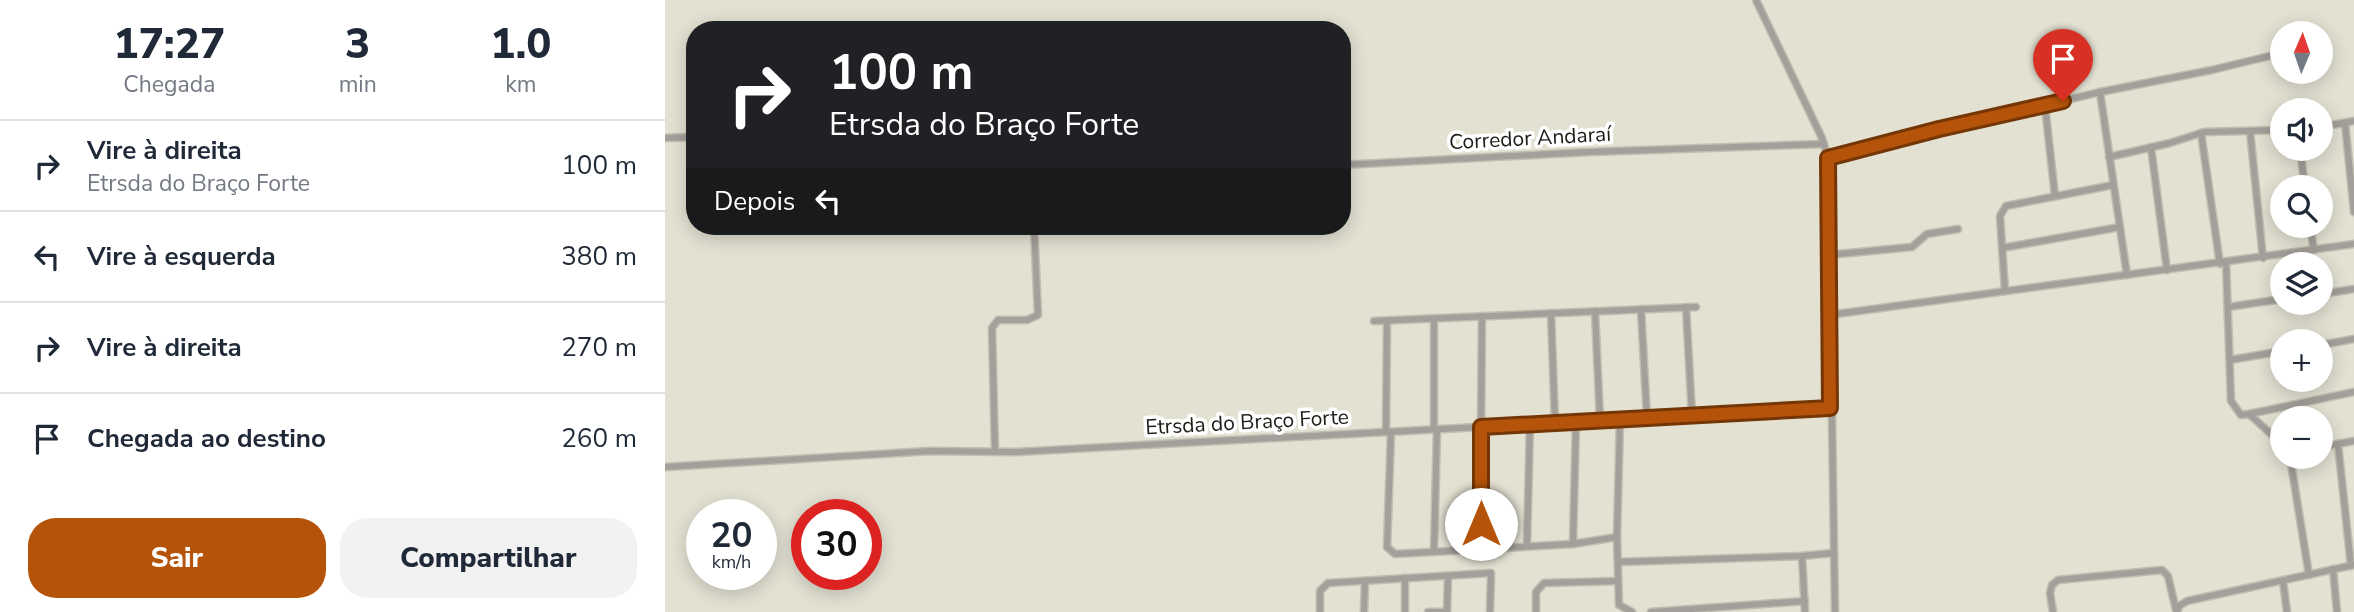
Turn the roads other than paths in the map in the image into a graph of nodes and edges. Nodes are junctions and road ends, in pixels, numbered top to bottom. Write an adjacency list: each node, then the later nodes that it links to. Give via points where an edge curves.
1 (1756, 0): 13 (street)
2 (2270, 56): 3 (street)
3 (2100, 92): 4 (street); 15 (street)
4 (2045, 106): 16 (street); 19 (street)
5 (2354, 121): 6 (street)
6 (2345, 123): 7 (street); 20 (street)
7 (2333, 125)
8 (2270, 130): 9 (street)
9 (2250, 131): 10 (street); 29 (street)
10 (2201, 133): 14 (street); 30 (street)
11 (686, 137): 12 (street)
12 (665, 138)
13 (1824, 144): 16 (street); 17 (street, Corredor Andaraí)
14 (2151, 147): 15 (street); 31 (street)
15 (2109, 156): 18 (street)
16 (1828, 158): 28 (street)
17 (1351, 165)
18 (2113, 185): 19 (street); 21 (street)
19 (2055, 196): 26 (street, via 2006,206 2000,216)
20 (2354, 212)
21 (2120, 227): 26 (street); 32 (street)
22 (1958, 229): 28 (street, via 1927,234 1912,247)
23 (1034, 235): 69 (street, via 1038,315 1027,320 998,320 992,328)
24 (2312, 238): 27 (street)
25 (2354, 244): 27 (street)
26 (2002, 248): 34 (street)
27 (2314, 250): 29 (street)
28 (1828, 255): 43 (street)
29 (2263, 258): 30 (street)
30 (2223, 263): 31 (street); 39 (street)
31 (2167, 270): 32 (street)
32 (2127, 275): 34 (street)
33 (2354, 289): 35 (street)
34 (2005, 291): 43 (street)
35 (2333, 292)
36 (2270, 301): 39 (street)
37 (1686, 307): 38 (street); 40 (street); 55 (street)
38 (1696, 307)
39 (2228, 307): 51 (street)
40 (1641, 309): 41 (street); 56 (street)
41 (1595, 311): 42 (street); 58 (street)
42 (1551, 313): 44 (street); 60 (street)
43 (1829, 315): 53 (street)
44 (1482, 316): 45 (street); 62 (street)
45 (1434, 319): 47 (street); 63 (street)
46 (1374, 321): 47 (street)
47 (1387, 321): 64 (street)
48 (2354, 339): 49 (street)
49 (2333, 343)
50 (2270, 353): 51 (street)
51 (2229, 360): 54 (street, via 2231,401 2241,415)
52 (2354, 392): 54 (street)
53 (1830, 408): 55 (street, Etrsda do Braço Forte); 77 (street)
54 (2249, 414): 65 (street)
55 (1692, 416): 56 (street, Etrsda do Braço Forte)
56 (1647, 418): 57 (street, Etrsda do Braço Forte)
57 (1620, 419): 58 (street, Etrsda do Braço Forte); 72 (street)
58 (1600, 421): 59 (street, Etrsda do Braço Forte)
59 (1576, 422): 60 (street, Etrsda do Braço Forte); 73 (street)
60 (1555, 423): 61 (street, Etrsda do Braço Forte)
61 (1530, 424): 62 (street, Etrsda do Braço Forte); 74 (street)
62 (1481, 427): 63 (street, Etrsda do Braço Forte); 75 (street)
63 (1435, 429): 64 (street, Etrsda do Braço Forte); 76 (street)
64 (1388, 432): 69 (street, Etrsda do Braço Forte); 76 (street, via 1387,547 1395,554)
65 (2270, 433)
66 (2354, 441): 67 (street)
67 (2338, 444): 68 (street); 80 (street)
68 (2333, 445)
69 (995, 451): 70 (street, Etrsda do Braço Forte)
70 (665, 467)
71 (2292, 469): 82 (street)
72 (1617, 537): 73 (street); 79 (street)
73 (1573, 544): 74 (street)
74 (1527, 545): 75 (street)
75 (1480, 548): 76 (street)
76 (1434, 551)
77 (1833, 553): 78 (street); 100 (street)
78 (1802, 556): 79 (street); 88 (street)
79 (1618, 562): 86 (street)
80 (2353, 566): 81 (street)
81 (2333, 569): 82 (street); 104 (street)
82 (2309, 575): 87 (street)
83 (1448, 576): 84 (street); 94 (street); 95 (street, via 1491,573)
84 (1405, 578): 85 (street); 92 (street)
85 (1365, 581): 90 (street, via 1322,587); 91 (street)
86 (1618, 581): 96 (street, via 1544,583 1536,592); 97 (street, via 1619,605)
87 (2283, 581): 102 (street, via 2187,601); 103 (street)
88 (1805, 601): 89 (street); 99 (street)
89 (1707, 610): 98 (street)
90 (1320, 612)
91 (1364, 612)
92 (1405, 612)
93 (1428, 612): 94 (street)
94 (1447, 612)
95 (1490, 612)
96 (1536, 612)
97 (1632, 612)
98 (1651, 612)
99 (1805, 612)
100 (1835, 612)
101 (2053, 612): 102 (street, via 2050,593 2058,580 2162,570 2168,576)
102 (2177, 612)
103 (2287, 612)
104 (2337, 612)

